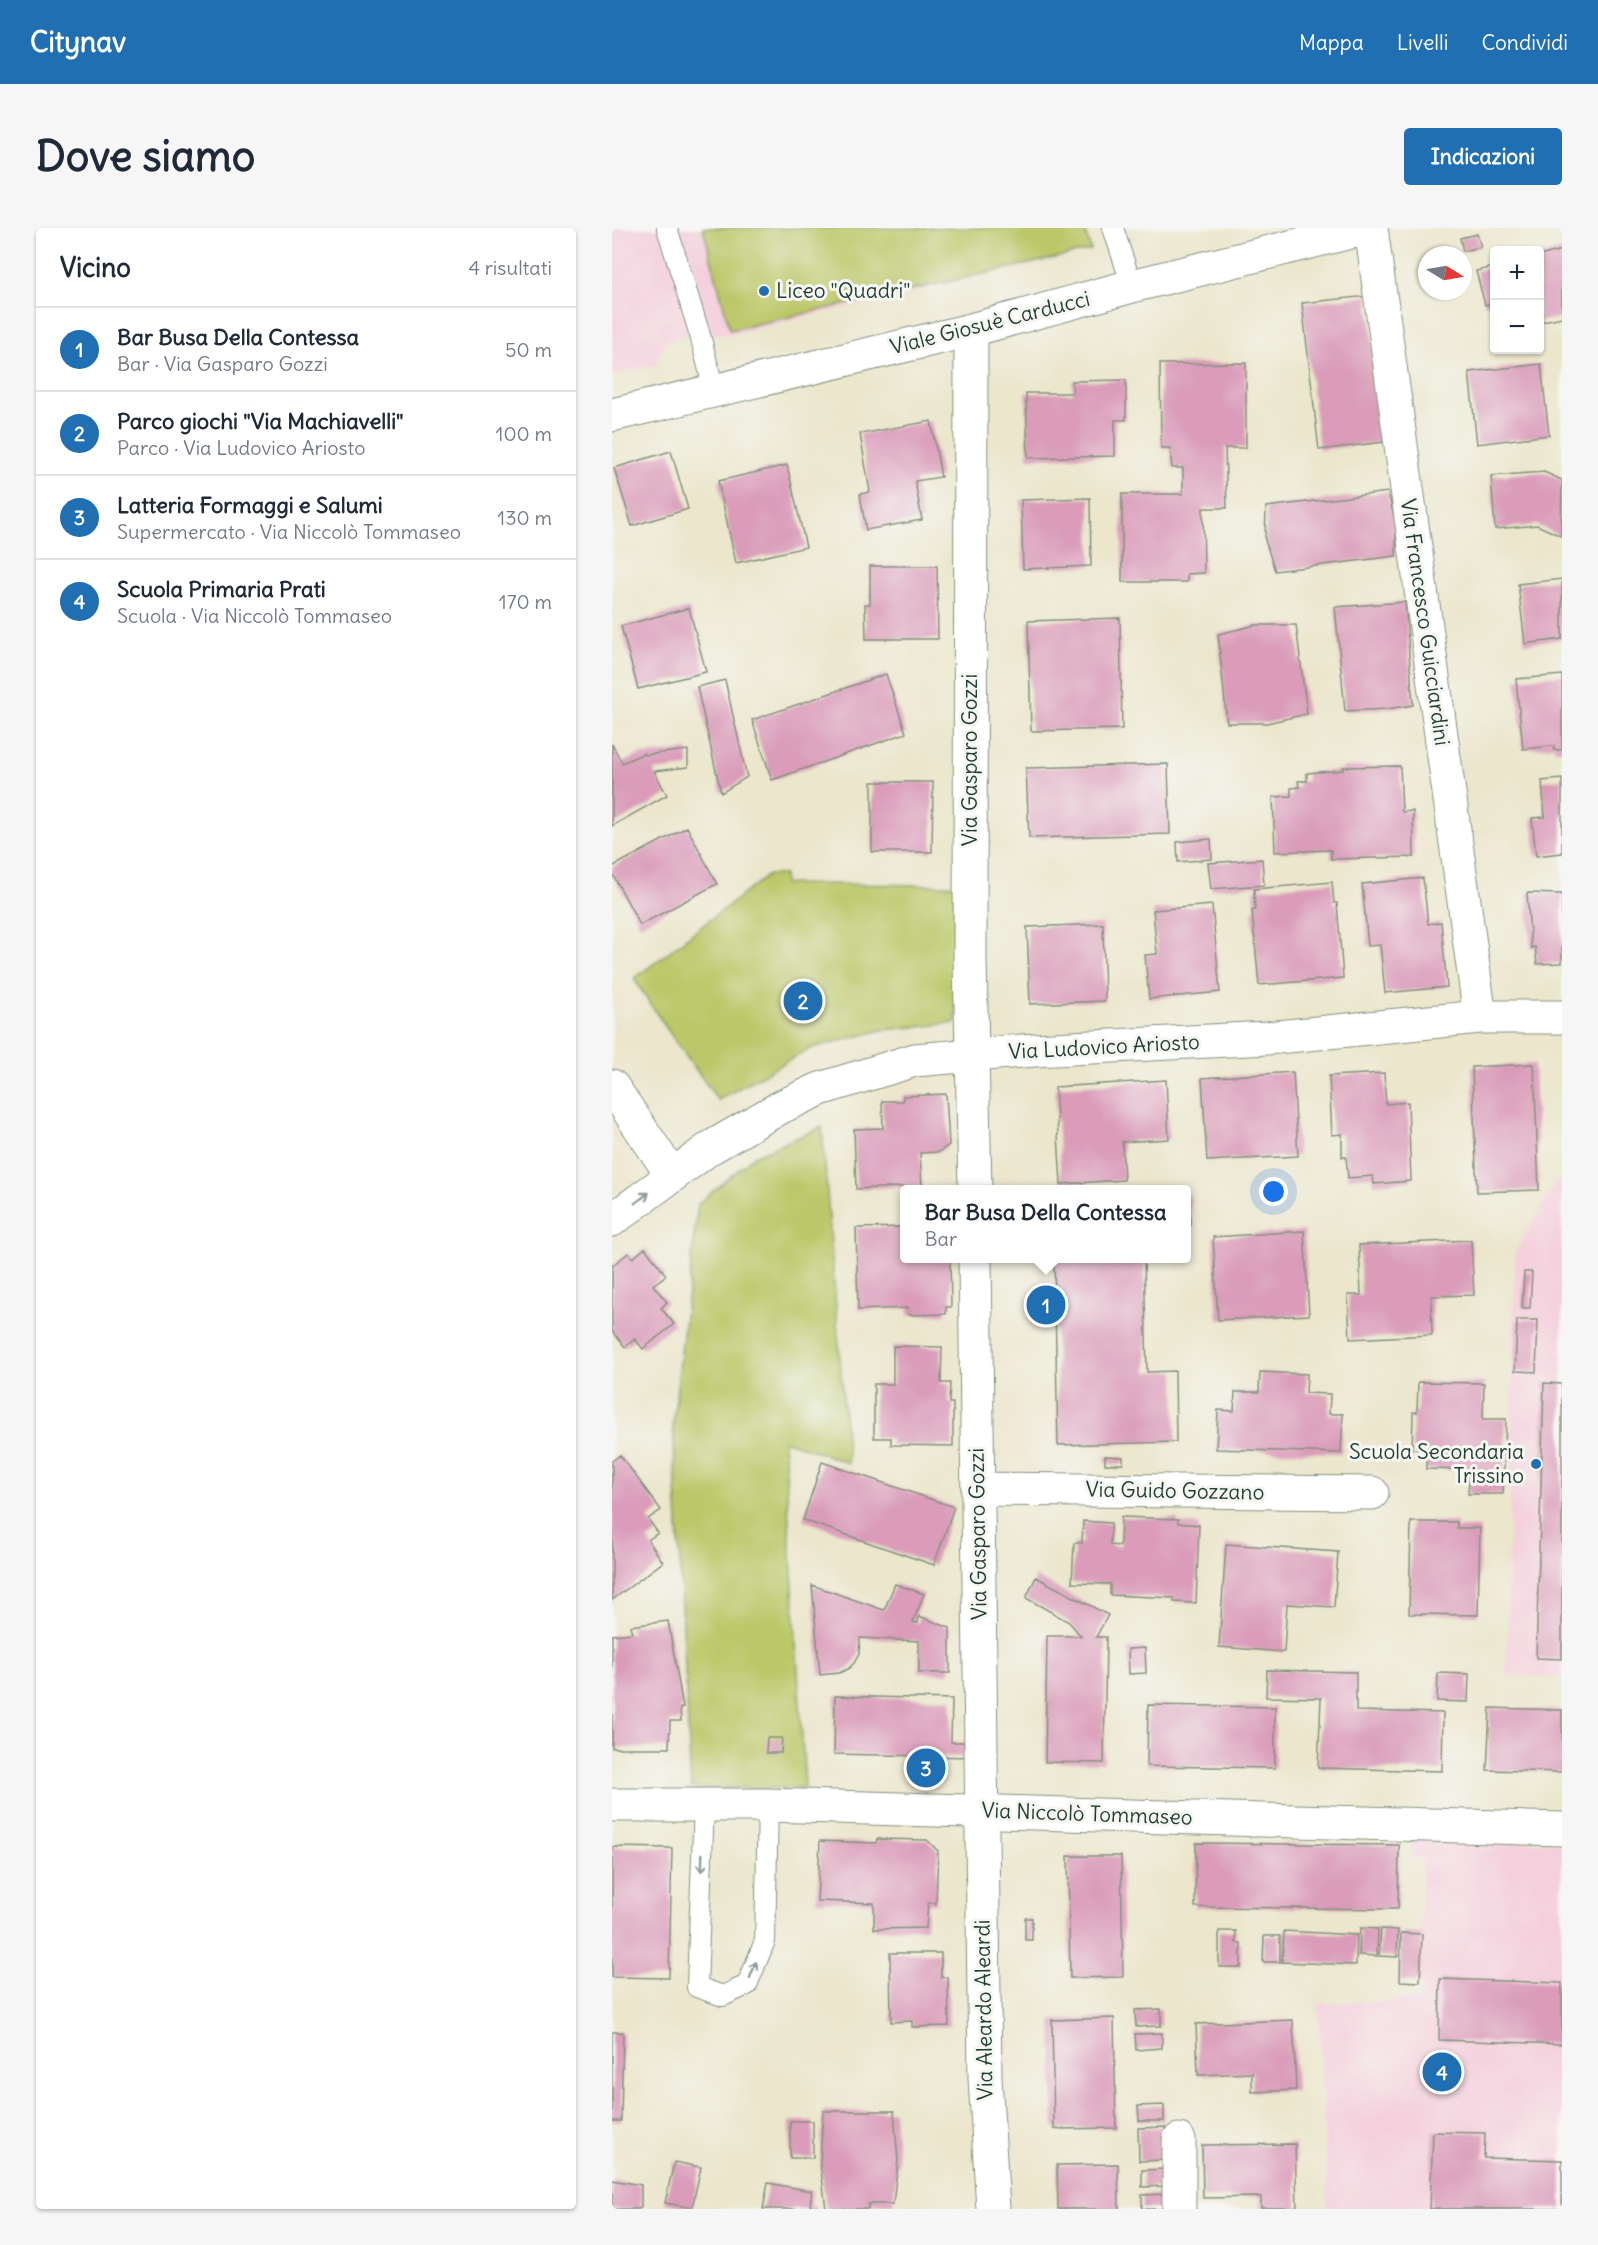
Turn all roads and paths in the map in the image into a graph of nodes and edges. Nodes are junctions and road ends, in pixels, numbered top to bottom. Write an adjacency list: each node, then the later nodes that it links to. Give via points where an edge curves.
1 (667, 228): 6 (lane)
2 (1113, 228): 4 (lane)
3 (1369, 228): 4 (street, Viale Giosuè Carducci); 8 (street, Via Francesco Guicciardini)
4 (1132, 286): 5 (street, Viale Giosuè Carducci)
5 (971, 330): 6 (street, Viale Giosuè Carducci); 10 (street, Via Gasparo Gozzi)
6 (714, 390): 7 (street, Viale Giosuè Carducci)
7 (612, 415)
8 (1480, 1017): 9 (street, Via Ludovico Ariosto); 10 (street, Via Ludovico Ariosto, via 1267,1038)
9 (1562, 1017)
10 (972, 1055): 12 (street, Via Ludovico Ariosto, via 915,1060 820,1089 737,1132); 13 (street, Via Gasparo Gozzi)
11 (612, 1086): 12 (street)
12 (672, 1175): 14 (street, Via Ludovico Ariosto, one-way to 12)
13 (975, 1185)
14 (612, 1220)
15 (975, 1263): 16 (street, Via Gasparo Gozzi)
16 (978, 1489): 17 (street, Via Guido Gozzano); 21 (street, Via Gasparo Gozzi)
17 (1372, 1493)
18 (612, 1805): 19 (street, Via Niccolò Tommaseo)
19 (704, 1805): 20 (street, Via Niccolò Tommaseo); 20 (lane, one-way to 20, via 697,1987 723,1996 747,1985 765,1941)
20 (768, 1805): 21 (street, Via Niccolò Tommaseo)
21 (981, 1810): 22 (street, Via Niccolò Tommaseo); 24 (street, Via Aleardo Aleardi, via 985,2078)
22 (1562, 1829)
23 (1179, 2140): 25 (street)
24 (993, 2209)
25 (1179, 2209)

